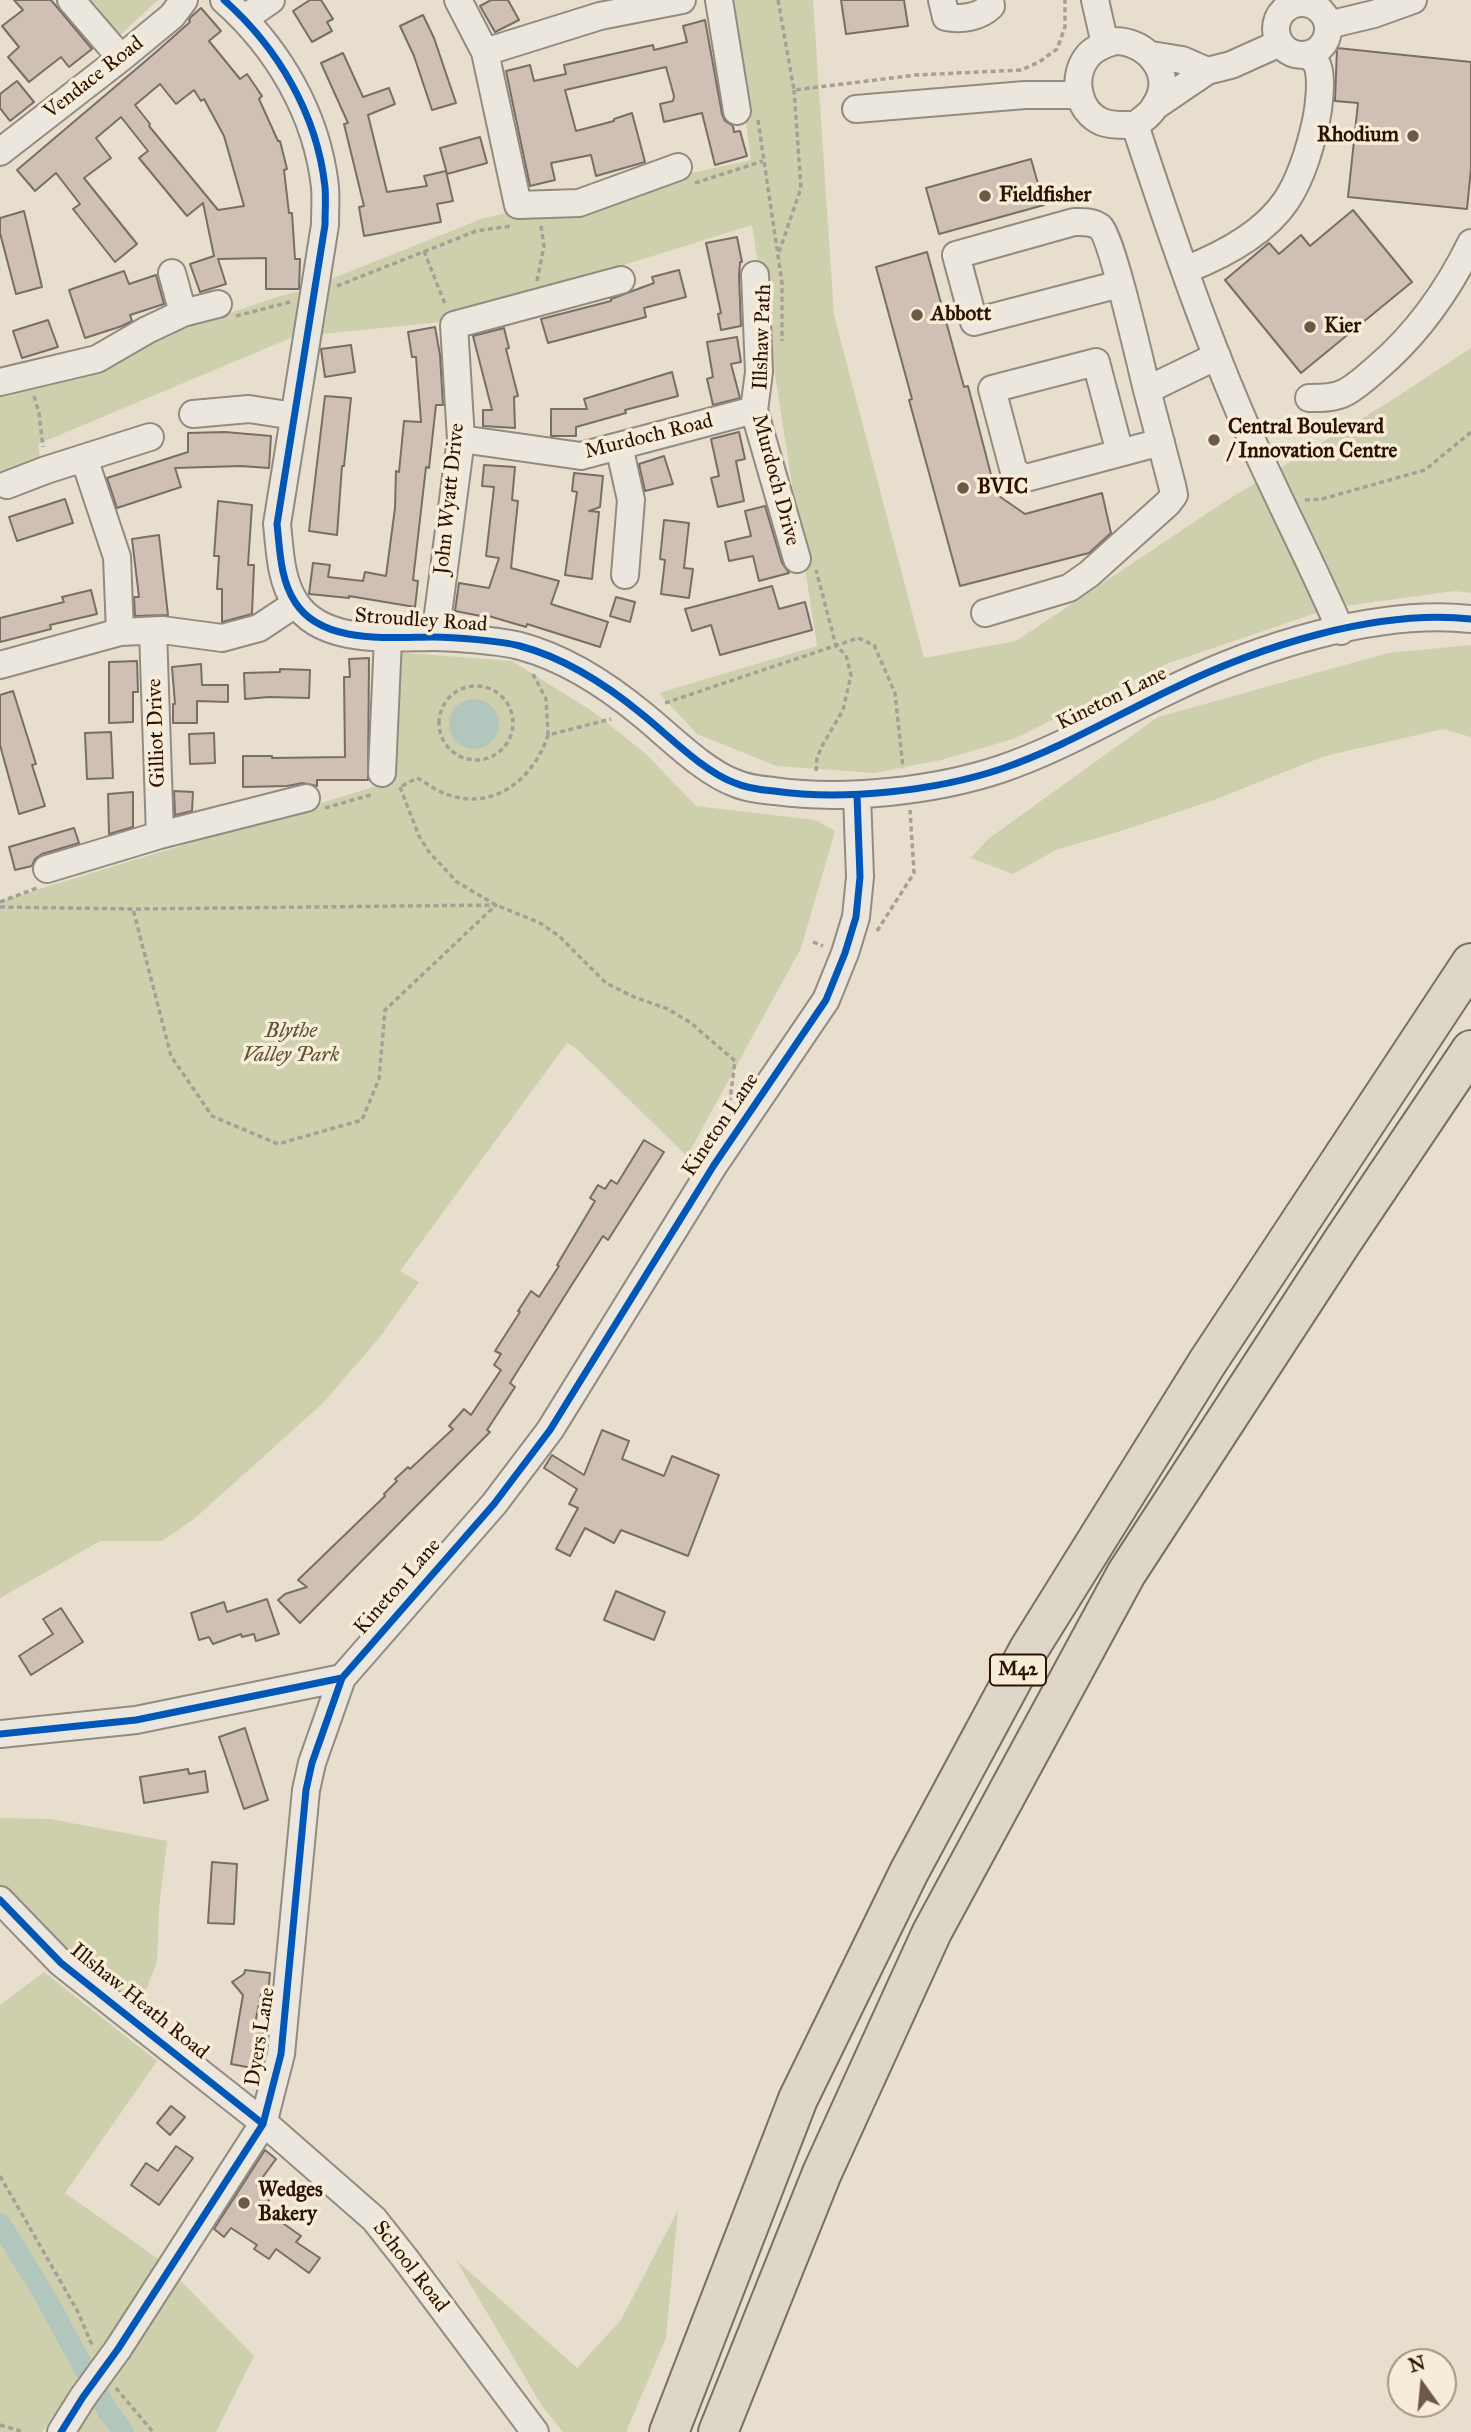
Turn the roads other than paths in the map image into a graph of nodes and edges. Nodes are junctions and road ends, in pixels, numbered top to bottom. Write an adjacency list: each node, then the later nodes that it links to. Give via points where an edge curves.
1 (71, 0): 20 (street)
2 (184, 0): 20 (street, Vendace Road, via 172,16)
3 (224, 0): 13 (street)
4 (271, 0): 13 (street)
5 (458, 0): 17 (street)
6 (682, 0): 17 (street, via 600,16)
7 (719, 0): 25 (street)
8 (942, 0): 9 (street, via 946,17 956,19 986,11)
9 (990, 0)
10 (1095, 0): 16 (street)
11 (1413, 0): 14 (street)
12 (1294, 2): 14 (street, via 1312,4 1322,11); 15 (street, via 1277,19)
13 (245, 18): 43 (street, via 299,95 325,186 325,225)
14 (1328, 25): 18 (street, via 1324,43)
15 (1280, 43): 18 (street, via 1292,53); 21 (street)
16 (1105, 44): 19 (street, via 1125,41); 22 (street, via 1087,56 1079,74)
17 (485, 52): 28 (street, via 518,205 579,203)
18 (1309, 54): 30 (street, via 1318,67 1320,106 1308,155 1286,202 1244,240)
19 (1151, 55): 21 (street, via 1182,60); 23 (street, via 1162,80)
20 (121, 58): 27 (street, Vendace Road)
21 (1207, 71): 23 (street)
22 (1079, 95): 24 (street); 26 (street, via 1085,108 1101,121)
23 (1157, 105): 26 (street)
24 (856, 109)
25 (747, 115)
26 (1135, 125): 30 (street)
27 (0, 152)
28 (682, 176)
29 (1471, 243): 40 (street, via 1445,292 1392,356 1347,392)
30 (1185, 270): 37 (street)
31 (172, 273): 36 (street)
32 (755, 275): 41 (street, Murdoch Drive, via 759,372)
33 (621, 280): 45 (street, John Wyatt Drive, via 454,326)
34 (1120, 284): 34 (street, via 1104,232 1092,223 1074,222 956,256 974,322); 39 (street)
35 (227, 310): 36 (street)
36 (183, 313): 38 (street, via 97,359)
37 (1217, 356): 39 (street); 57 (street)
38 (1, 378)
39 (1147, 390): 46 (street)
40 (1309, 398)
41 (754, 410): 47 (street, Murdoch Road); 51 (street, Murdoch Drive)
42 (193, 414): 43 (street, via 249,409)
43 (293, 416): 53 (street, via 277,524 282,572)
44 (150, 437): 49 (street)
45 (461, 439): 47 (street, Murdoch Road, via 581,456); 59 (street, John Wyatt Drive)
46 (1161, 442): 48 (street); 54 (street, via 1174,495 1163,510 1069,588)
47 (619, 446): 52 (street, via 631,500)
48 (1120, 453): 48 (street, via 1026,478 1014,472 992,389 1096,362)
49 (84, 458): 50 (street); 58 (street, via 117,557)
50 (8, 485)
51 (806, 560)
52 (625, 575)
53 (295, 604): 56 (street, via 260,628 222,638); 60 (street, Stroudley Road, via 337,632)
54 (985, 614)
55 (1471, 619): 57 (street, Kineton Lane, via 1398,619)
56 (153, 631): 58 (street); 65 (street, Gilliot Drive)
57 (1341, 631): 63 (street, Kineton Lane, via 1277,646 1217,668 1002,769 960,781)
58 (120, 632): 61 (street)
59 (435, 637): 60 (street, Stroudley Road); 63 (street, Stroudley Road, via 519,646 577,669 640,712 692,757 734,783 814,795)
60 (388, 639): 62 (street)
61 (0, 665)
62 (378, 783)
63 (857, 794): 69 (street, Kineton Lane, via 860,877 856,917 826,1000 714,1165 550,1430 494,1504)
64 (315, 803): 65 (street)
65 (160, 835): 66 (street)
66 (43, 878)
67 (1471, 963): 75 (highway, M42, via 1207,1363 1029,1648 909,1872 799,2099)
68 (1471, 1050): 76 (highway, M42, via 1126,1574 932,1932 822,2174)
69 (342, 1678): 70 (street, via 136,1720); 72 (street, Dyers Lane, via 306,1790 281,2054)
70 (0, 1734)
71 (0, 1900): 72 (street, Illshaw Heath Road, via 61,1963)
72 (263, 2124): 73 (street, Dyers Lane, bridge, via 107,2350); 74 (street, School Road, via 374,2219)
73 (61, 2432)
74 (535, 2432)
75 (669, 2432)
76 (718, 2432)

